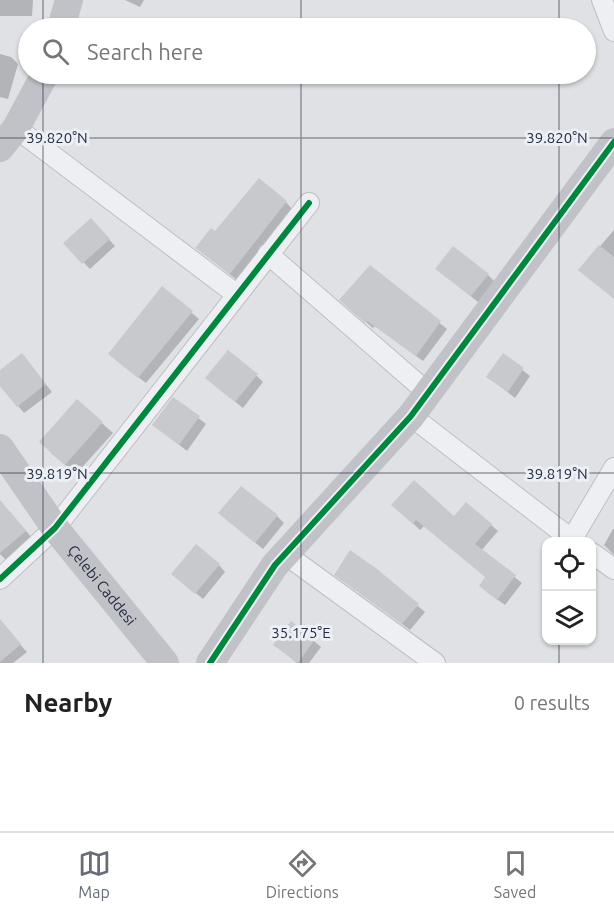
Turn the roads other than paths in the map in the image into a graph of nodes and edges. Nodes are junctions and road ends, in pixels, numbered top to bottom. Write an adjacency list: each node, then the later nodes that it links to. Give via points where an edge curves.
1 (69, 0): 3 (street)
2 (602, 0): 4 (street)
3 (64, 18)
4 (614, 31)
5 (39, 84): 6 (street)
6 (8, 138): 10 (street, via 57,157)
7 (614, 142): 11 (street)
8 (309, 202): 9 (street)
9 (268, 254): 10 (street); 11 (street)
10 (236, 294): 15 (street)
11 (428, 393): 12 (street)
12 (411, 416): 16 (street); 18 (street)
13 (0, 448): 15 (street, Çelebi Caddesi)
14 (614, 468): 17 (street)
15 (55, 528): 21 (street); 22 (street, Çelebi Caddesi)
16 (570, 537)
17 (576, 537)
18 (285, 554): 23 (street); 24 (street)
19 (596, 556): 20 (street)
20 (614, 569)
21 (0, 579)
22 (165, 663)
23 (210, 663)
24 (435, 663)

